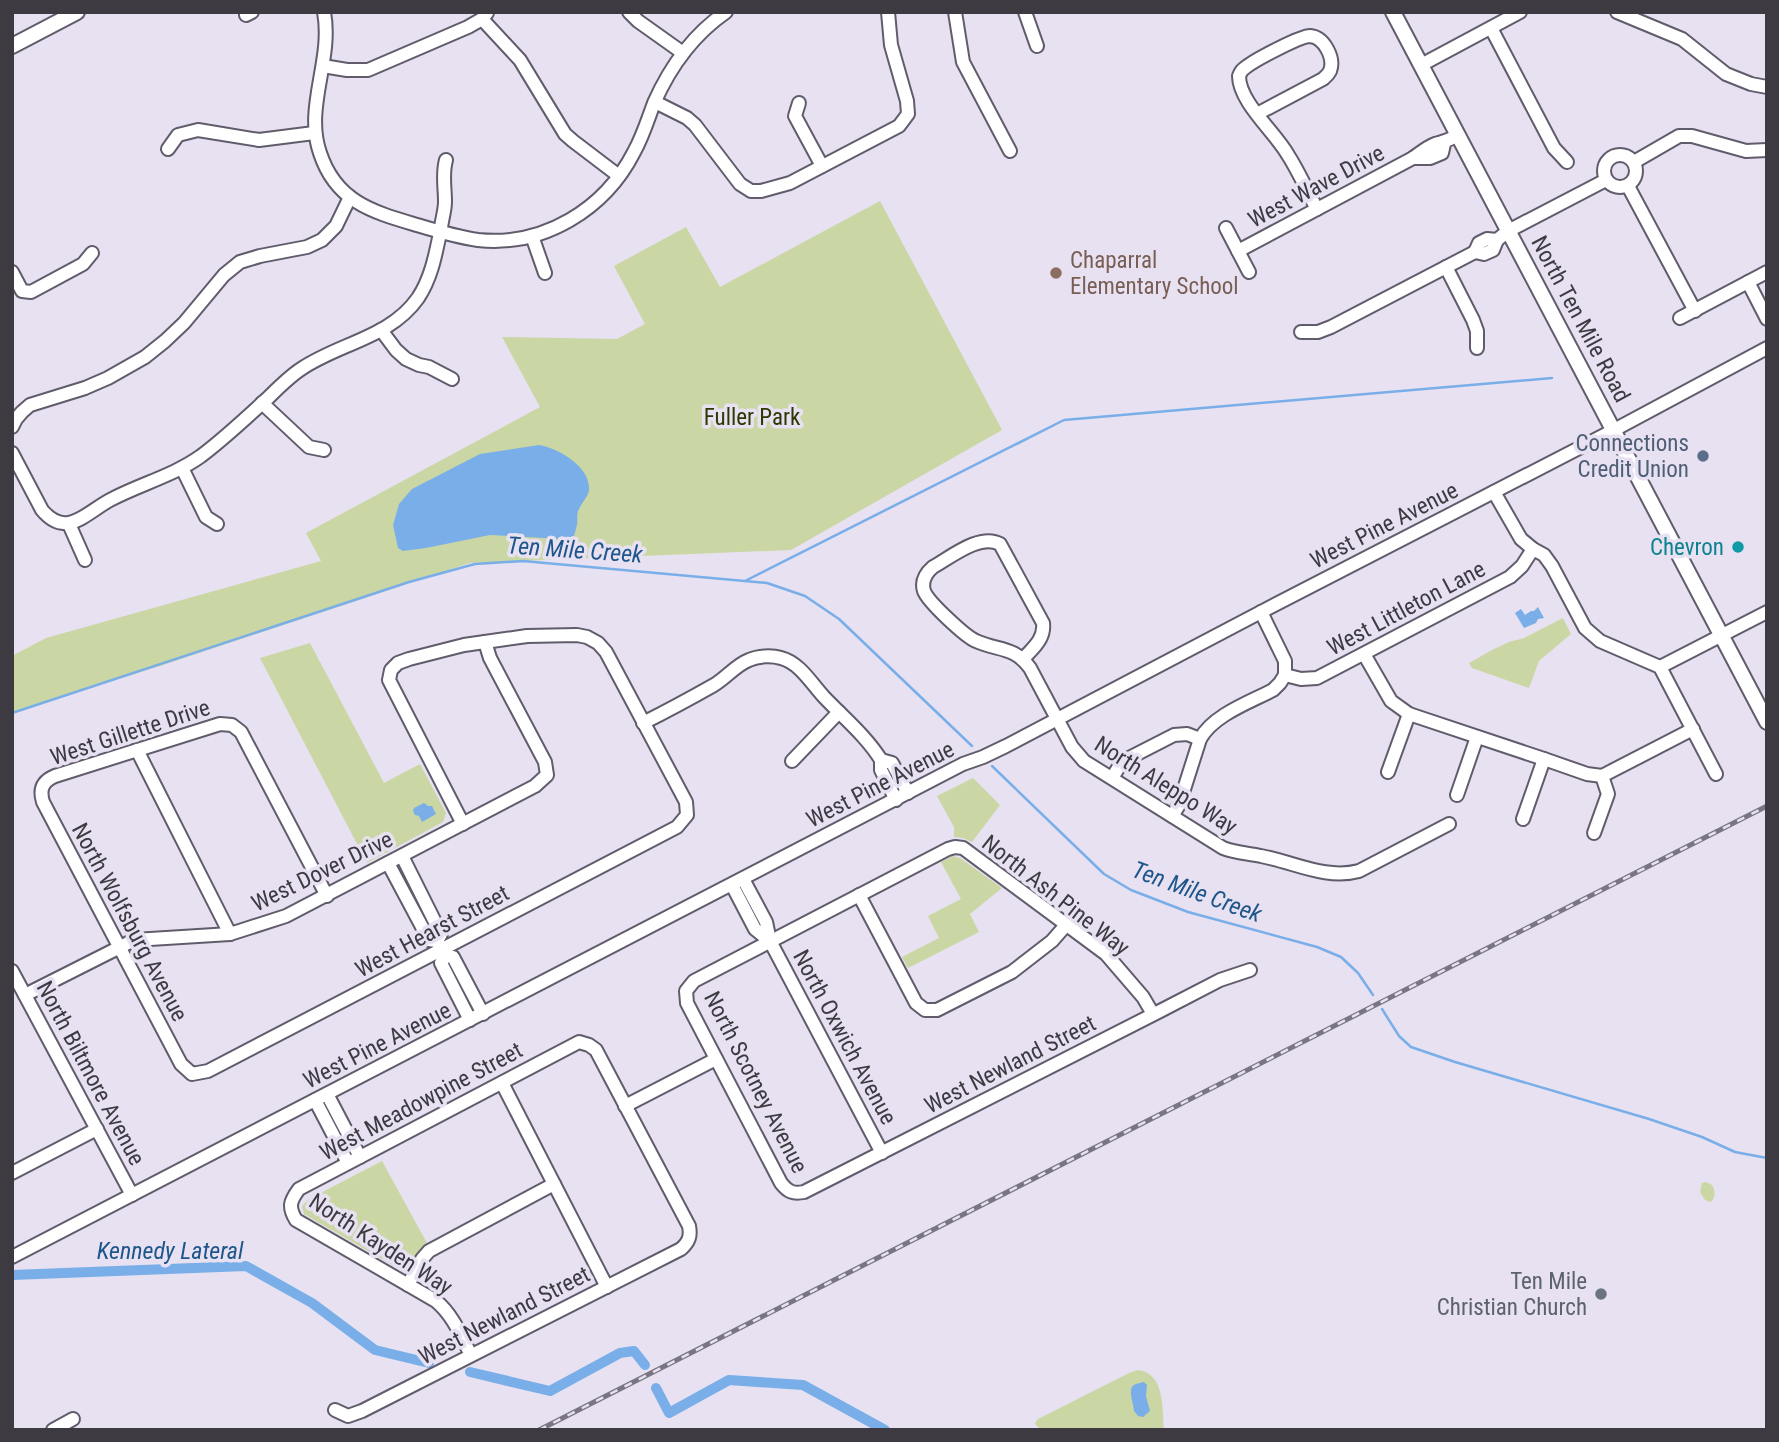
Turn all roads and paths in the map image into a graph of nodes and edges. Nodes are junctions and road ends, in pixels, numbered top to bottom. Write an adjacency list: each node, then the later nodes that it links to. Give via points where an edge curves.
1 (77, 12): 14 (main road)
2 (324, 12): 17 (street, via 327,41)
3 (629, 12): 15 (street)
4 (726, 12): 15 (street)
5 (888, 12): 30 (street, via 908,114 899,126)
6 (955, 12): 26 (street, via 964,62)
7 (1025, 12): 13 (street)
8 (1393, 12): 16 (main road, North Ten Mile Road)
9 (1520, 12): 12 (street)
10 (1617, 12): 18 (street, via 1682,39 1726,74)
11 (484, 15): 17 (street, via 468,27 368,70); 31 (street, via 520,60 565,134)
12 (1491, 27): 16 (street); 28 (street, via 1554,148)
13 (1037, 46)
14 (12, 47)
15 (683, 53): 19 (street)
16 (1421, 65): 23 (main road, North Ten Mile Road)
17 (323, 66): 22 (street)
18 (1767, 87)
19 (655, 102): 30 (street, via 695,125 740,184 751,191 780,187); 31 (street)
20 (799, 103): 30 (street, via 795,116)
21 (1257, 114): 21 (street, via 1329,74 1331,57 1322,42 1314,36 1301,37 1247,66 1239,76 1241,87); 35 (street, via 1289,155)
22 (314, 133): 24 (street, via 259,140 198,130 178,135); 34 (street, via 330,174)
23 (1458, 135): 35 (street, West Wave Drive); 37 (main road, North Ten Mile Road)
24 (168, 149)
25 (1767, 150): 29 (street, via 1679,136)
26 (1010, 151)
27 (446, 160): 38 (street)
28 (1567, 162)
29 (1634, 162): 32 (street, via 1614,156 1605,164); 33 (street, via 1637,173)
30 (822, 166)
31 (619, 176): 39 (street, via 585,211)
32 (1606, 180): 33 (street, via 1618,188); 37 (street)
33 (1628, 186): 48 (street)
34 (350, 197): 38 (street, via 377,213); 57 (street, via 336,226 322,240 240,262 184,323 145,357 85,388 30,405)
35 (1317, 209): 40 (street, West Wave Drive)
36 (1226, 228): 40 (street, West Wave Drive)
37 (1508, 231): 42 (street, via 1497,240 1479,243 1475,252); 58 (main road, North Ten Mile Road)
38 (440, 232): 39 (street, via 481,240); 51 (street, via 423,289 404,314)
39 (532, 236): 46 (street)
40 (1238, 251): 44 (street, West Wave Drive)
41 (92, 253): 43 (street, via 83,264 31,292 22,291)
42 (1446, 267): 52 (street, via 1331,327); 53 (street, via 1473,320)
43 (12, 272)
44 (1249, 272)
45 (1767, 272): 47 (street)
46 (545, 273)
47 (1748, 282): 48 (street); 50 (street)
48 (1695, 311): 49 (street)
49 (1680, 318)
50 (1767, 319)
51 (381, 330): 55 (street, via 406,359); 56 (street, via 310,363)
52 (1301, 332)
53 (1477, 348)
54 (1767, 348): 58 (street, West Pine Avenue)
55 (453, 379)
56 (262, 403): 59 (street, via 309,447); 61 (street)
57 (14, 423)
58 (1614, 430): 62 (street, West Pine Avenue); 69 (main road, North Ten Mile Road)
59 (324, 450)
60 (12, 453): 63 (street, via 48,518)
61 (182, 468): 63 (street); 64 (street, via 206,516)
62 (1494, 492): 65 (street, via 1521,539); 67 (street, West Pine Avenue)
63 (69, 524): 66 (street)
64 (218, 524)
65 (1533, 549): 71 (street, West Littleton Lane, via 1510,577); 73 (street, via 1552,566 1592,635)
66 (85, 560)
67 (1261, 612): 74 (street, via 1284,661); 77 (street, West Pine Avenue)
68 (1767, 612): 69 (street)
69 (1721, 636): 73 (street); 78 (main road, North Ten Mile Road)
70 (485, 642): 79 (street, via 527,636 587,637 606,652); 97 (street, West Dover Drive, via 545,762 547,775); 97 (street, via 398,663 388,680)
71 (1364, 654): 74 (street, West Littleton Lane, via 1317,678); 76 (street, via 1391,701)
72 (1023, 659): 72 (street, via 966,635 925,594 928,572 978,542 1000,544 1043,623 1042,636); 77 (street, North Aleppo Way)
73 (1660, 667): 80 (street)
74 (1285, 675): 82 (street, via 1273,690 1217,720)
75 (839, 712): 79 (street, via 793,663 762,657 750,659 717,684); 85 (street); 86 (street)
76 (1409, 713): 81 (street); 87 (street)
77 (1057, 719): 90 (street, North Aleppo Way, via 1077,755); 92 (street, West Pine Avenue)
78 (1767, 722)
79 (643, 723): 109 (street, West Hearst Street, via 685,802 687,815 677,827)
80 (1693, 729): 88 (street); 89 (street)
81 (1477, 737): 84 (street); 93 (street)
82 (1200, 739): 90 (street, via 1174,735 1127,759); 95 (street)
83 (137, 750): 91 (street, West Gillette Drive, via 55,776); 104 (street, West Gillette Drive, via 220,724 232,725 241,732); 106 (street)
84 (1544, 759): 89 (street); 96 (street)
85 (881, 760): 92 (street, via 892,763); 94 (street, via 881,770)
86 (792, 761)
87 (1388, 772)
88 (1716, 775)
89 (1602, 776): 99 (street, via 1608,794)
90 (1112, 778): 95 (street, North Aleppo Way)
91 (43, 785): 108 (street, North Wolfsburg Avenue, via 43,802)
92 (908, 793): 94 (street, West Pine Avenue)
93 (1457, 795)
94 (896, 800): 102 (street, West Pine Avenue)
95 (1172, 816): 98 (street, North Aleppo Way, via 1237,853 1345,875)
96 (1523, 819)
97 (463, 824): 100 (street, West Dover Drive)
98 (1449, 824)
99 (1594, 833)
100 (402, 856): 101 (street, West Dover Drive); 109 (street, via 441,934)
101 (388, 863): 104 (street, West Dover Drive); 109 (street, via 429,940)
102 (738, 882): 107 (street, North Oxwich Avenue, via 755,929); 113 (street, West Pine Avenue)
103 (859, 895): 105 (street, North Ash Pine Way, via 948,849 963,848); 105 (street, via 916,1003 925,1010 937,1010 1012,972); 107 (street)
104 (327, 896): 106 (street, West Dover Drive, via 286,916)
105 (1066, 925): 114 (street, North Ash Pine Way, via 1106,954)
106 (230, 934): 108 (street, West Dover Drive, via 146,938)
107 (770, 941): 116 (street, North Scotney Avenue, via 694,981 686,991 687,1003); 122 (street, North Oxwich Avenue)
108 (120, 947): 112 (street, West Dover Drive); 117 (street, North Wolfsburg Avenue, via 181,1064)
109 (441, 949): 113 (street, via 453,957); 115 (street, via 441,963); 117 (street, West Hearst Street, via 208,1071)
110 (1250, 970): 114 (street, West Newland Street)
111 (12, 971): 112 (street, North Biltmore Avenue)
112 (25, 995): 121 (street, North Biltmore Avenue)
113 (483, 1014): 115 (street, West Pine Avenue)
114 (1153, 1014): 122 (street, West Newland Street)
115 (470, 1020): 119 (street, West Pine Avenue)
116 (716, 1059): 120 (street); 126 (street, North Scotney Avenue)
117 (192, 1074)
118 (502, 1083): 120 (street, West Meadowpine Street, via 579,1042 596,1050); 123 (street, West Meadowpine Street); 125 (street)
119 (321, 1097): 123 (street); 127 (street, West Pine Avenue)
120 (625, 1106): 131 (street, West Newland Street, via 689,1226 689,1240 681,1249)
121 (97, 1129): 124 (street); 127 (street, North Biltmore Avenue)
122 (882, 1153): 126 (street, West Newland Street, via 804,1192)
123 (354, 1160): 128 (street, West Meadowpine Street, via 299,1189)
124 (12, 1173)
125 (554, 1184): 130 (street, via 429,1251); 131 (street)
126 (789, 1192)
127 (132, 1195): 129 (street, West Pine Avenue)
128 (291, 1205): 130 (street, North Kayden Way, via 296,1220)
129 (12, 1258)
130 (408, 1284): 132 (street, North Kayden Way, via 444,1307)
131 (607, 1286): 132 (street, West Newland Street)
132 (471, 1355): 133 (street, West Newland Street, via 362,1412 348,1416)
133 (335, 1410)
134 (73, 1419): 135 (street)
135 (53, 1430)

